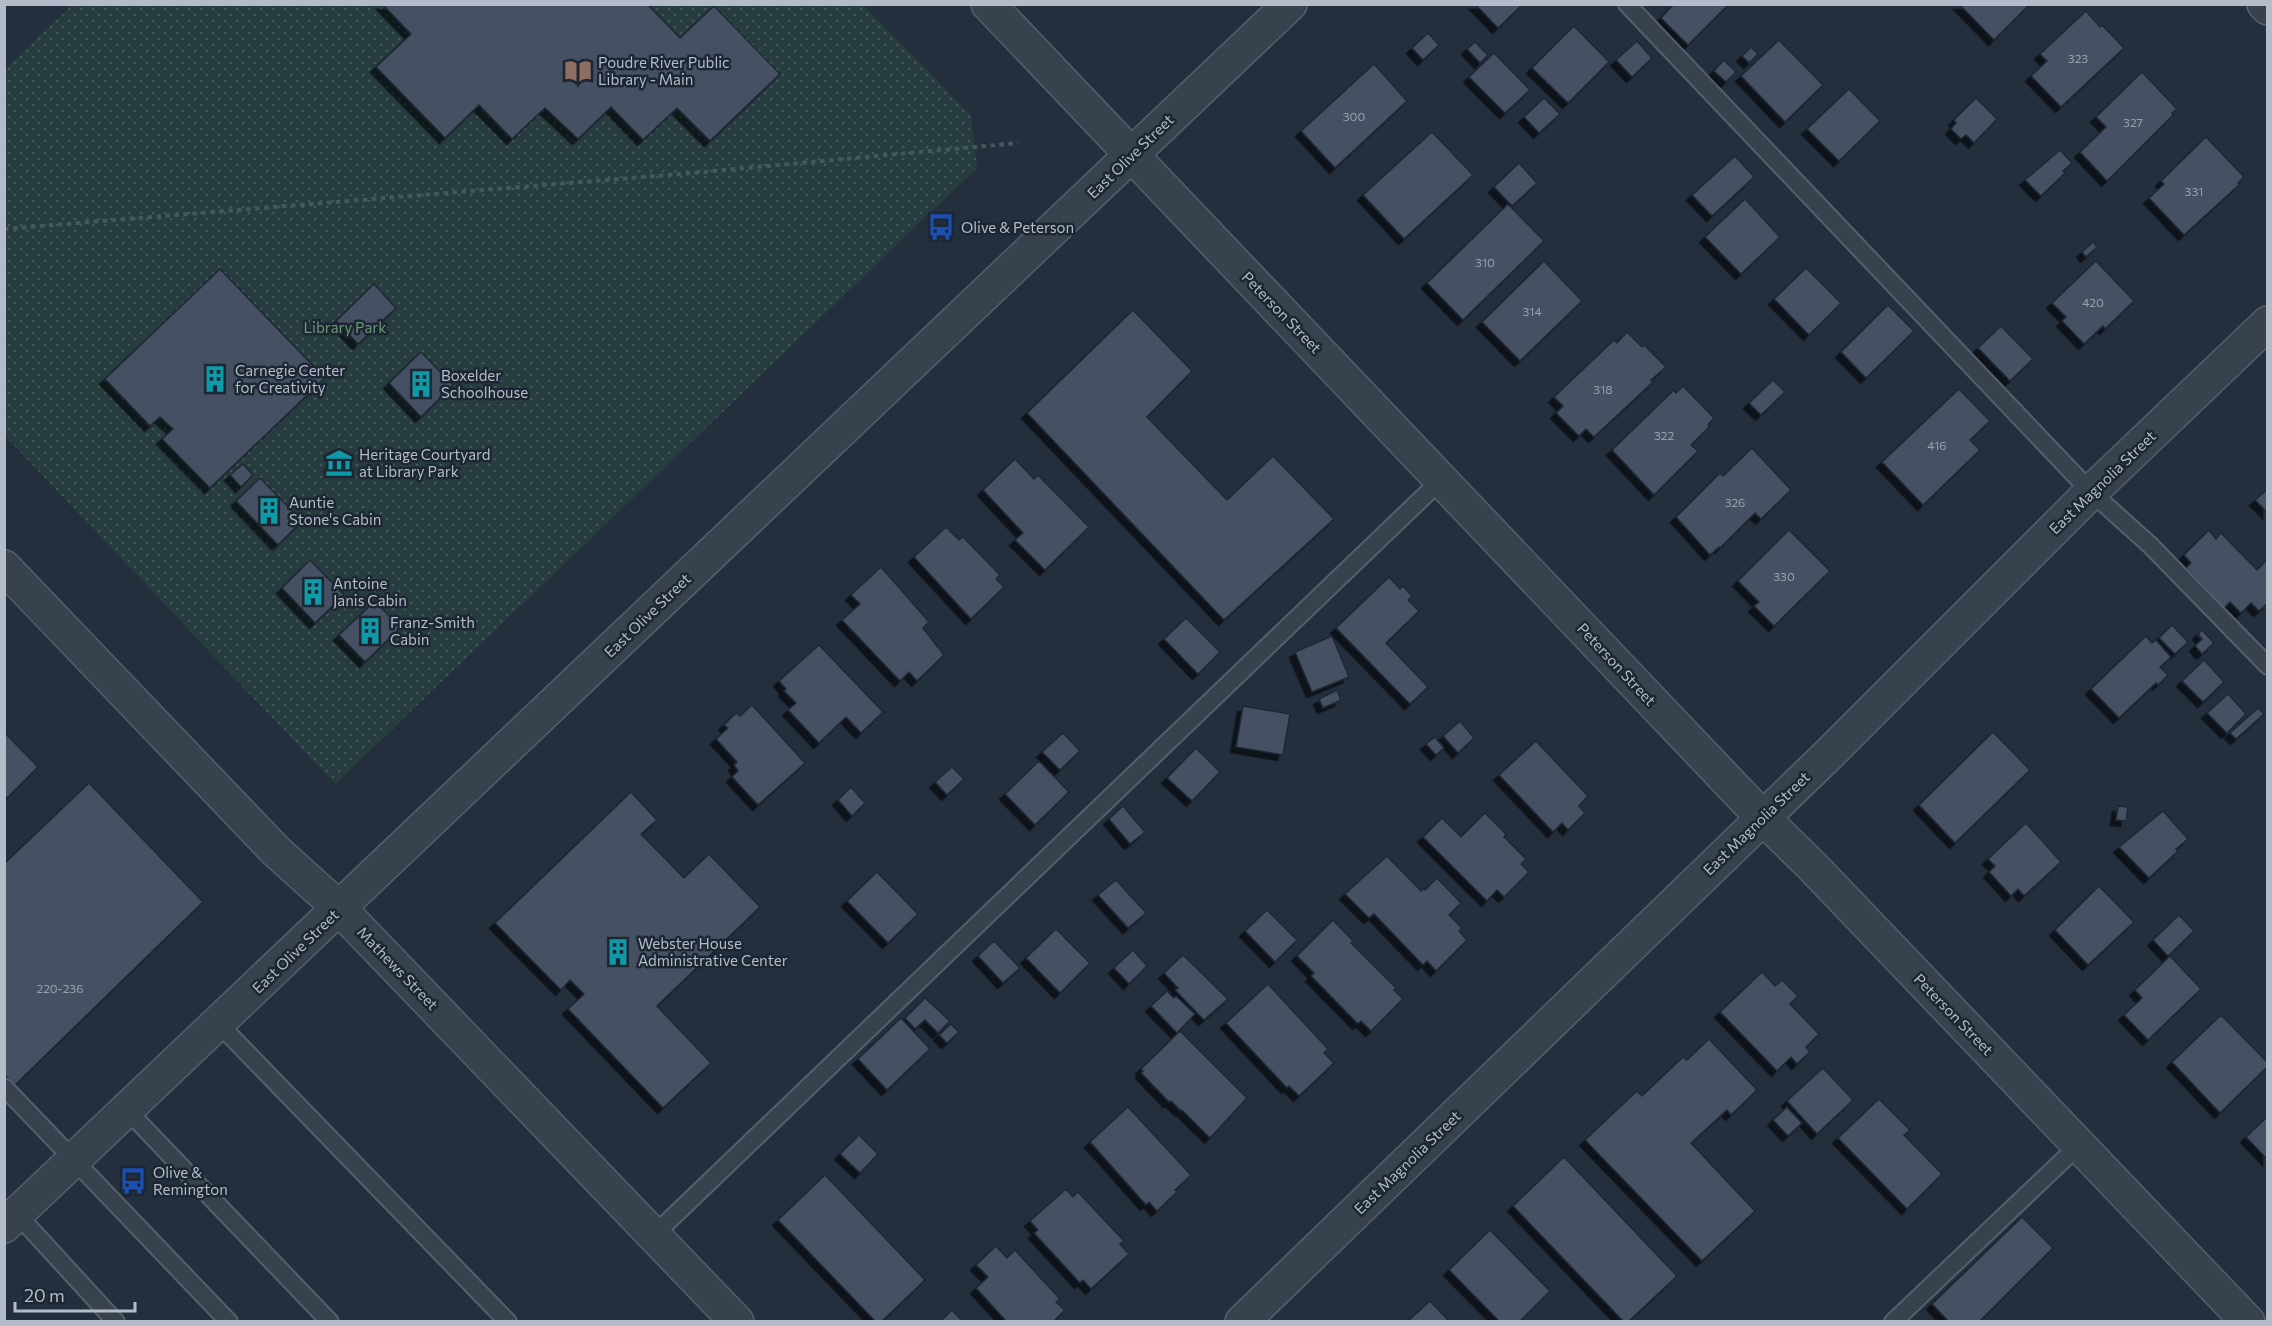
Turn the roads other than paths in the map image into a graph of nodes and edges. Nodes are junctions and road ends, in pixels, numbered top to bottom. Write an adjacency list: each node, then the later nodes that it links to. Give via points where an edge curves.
1 (988, 4): 4 (street, Peterson Street)
2 (1290, 4): 4 (street, East Olive Street)
3 (1627, 4): 7 (lane)
4 (1132, 155): 6 (street, Peterson Street); 11 (street, East Olive Street)
5 (2268, 323): 7 (street, East Magnolia Street)
6 (1442, 479): 10 (street, Peterson Street); 18 (lane)
7 (2091, 492): 9 (lane, via 2150,545); 10 (street, East Magnolia Street)
8 (4, 567): 11 (street, Mathews Street, via 276,851)
9 (2268, 666)
10 (1762, 817): 15 (street, Peterson Street); 24 (street, East Magnolia Street)
11 (339, 908): 12 (street, East Olive Street); 18 (street, Mathews Street)
12 (219, 1024): 14 (street, East Olive Street); 22 (lane)
13 (4, 1087): 16 (lane)
14 (127, 1110): 16 (street, East Olive Street); 21 (lane)
15 (2079, 1145): 25 (lane); 26 (street, Peterson Street)
16 (74, 1160): 17 (street, East Olive Street); 20 (lane)
17 (11, 1220): 19 (lane)
18 (655, 1234): 23 (street, Mathews Street)
19 (116, 1322)
20 (229, 1322)
21 (330, 1322)
22 (508, 1322)
23 (737, 1322)
24 (1242, 1322)
25 (1893, 1322)
26 (2248, 1322)

